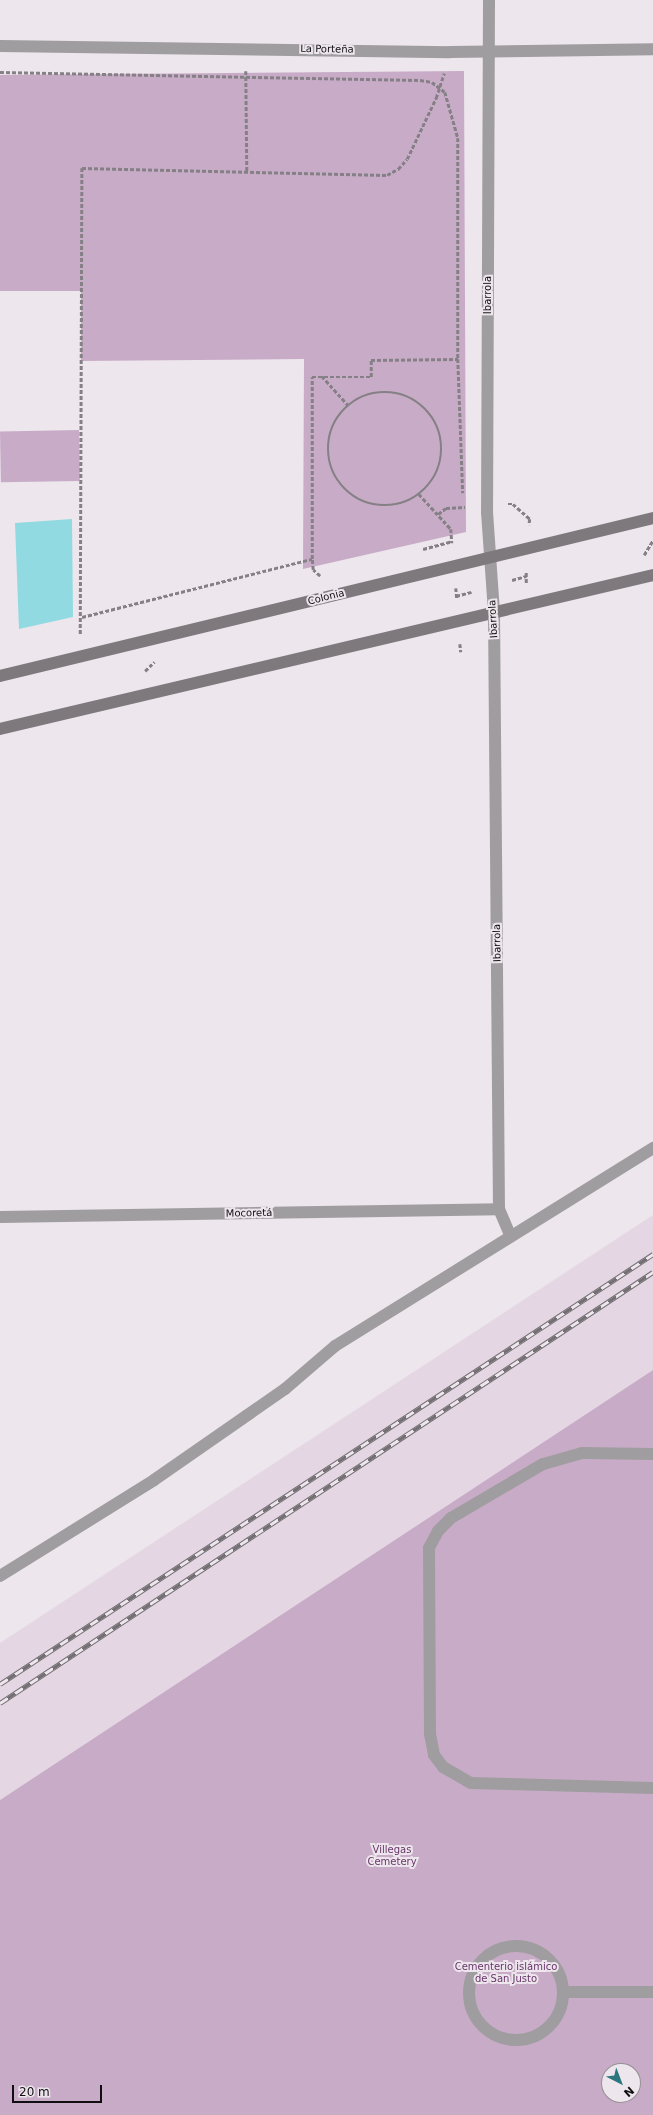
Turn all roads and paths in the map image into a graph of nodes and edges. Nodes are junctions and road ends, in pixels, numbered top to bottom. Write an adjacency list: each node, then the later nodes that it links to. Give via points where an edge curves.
1 (489, 0): 5 (street, Ibarrola)
2 (0, 46): 3 (street, La Porteña)
3 (246, 48): 6 (street, La Porteña); 8 (path)
4 (653, 49): 5 (street, La Porteña)
5 (490, 50): 6 (street, La Porteña); 18 (street, Ibarrola)
6 (450, 52): 9 (path)
7 (0, 72): 8 (path)
8 (246, 77): 9 (path, via 420,80 432,82); 10 (path)
9 (439, 87): 10 (path, via 407,159 398,169 387,175); 11 (path, via 450,103 458,138)
10 (247, 172): 24 (path, via 82,168)
11 (458, 360): 12 (path, via 371,360 371,377); 14 (path)
12 (322, 376): 13 (path); 19 (path, via 312,377)
13 (348, 405): 13 (path, via 336,418 330,434 328,452 331,469 340,484 353,496 380,505 404,502 419,494 432,481 439,464 442,446 438,429 429,413 416,401 400,393 381,392 364,396)
14 (464, 507)
15 (653, 518): 18 (street, Colonia)
16 (452, 541): 17 (path)
17 (415, 551)
18 (488, 558): 22 (street, Ibarrola); 24 (street, Colonia)
19 (312, 559): 20 (path, via 313,570 320,576); 23 (path)
20 (327, 574)
21 (653, 575): 22 (street)
22 (494, 613): 26 (street); 28 (street, Ibarrola)
23 (82, 616)
24 (80, 657): 25 (street, Colonia)
25 (0, 676)
26 (0, 729)
27 (653, 1148): 30 (street)
28 (498, 1210): 29 (street, Mocoretá); 30 (street, Ibarrola)
29 (0, 1217)
30 (510, 1235): 32 (street, via 335,1346 284,1389 154,1480)
31 (653, 1454): 33 (street, via 582,1453 543,1464 451,1518 438,1531 429,1548 430,1734 434,1755 443,1767 471,1782)
32 (0, 1576)
33 (653, 1788)
34 (563, 1992): 34 (street, via 560,1976 551,1962 538,1951 523,1946 506,1947 491,1953 479,1964 471,1978 468,1994 471,2009 478,2022 489,2032 517,2040 544,2030 561,2006); 35 (street)
35 (653, 1992)

